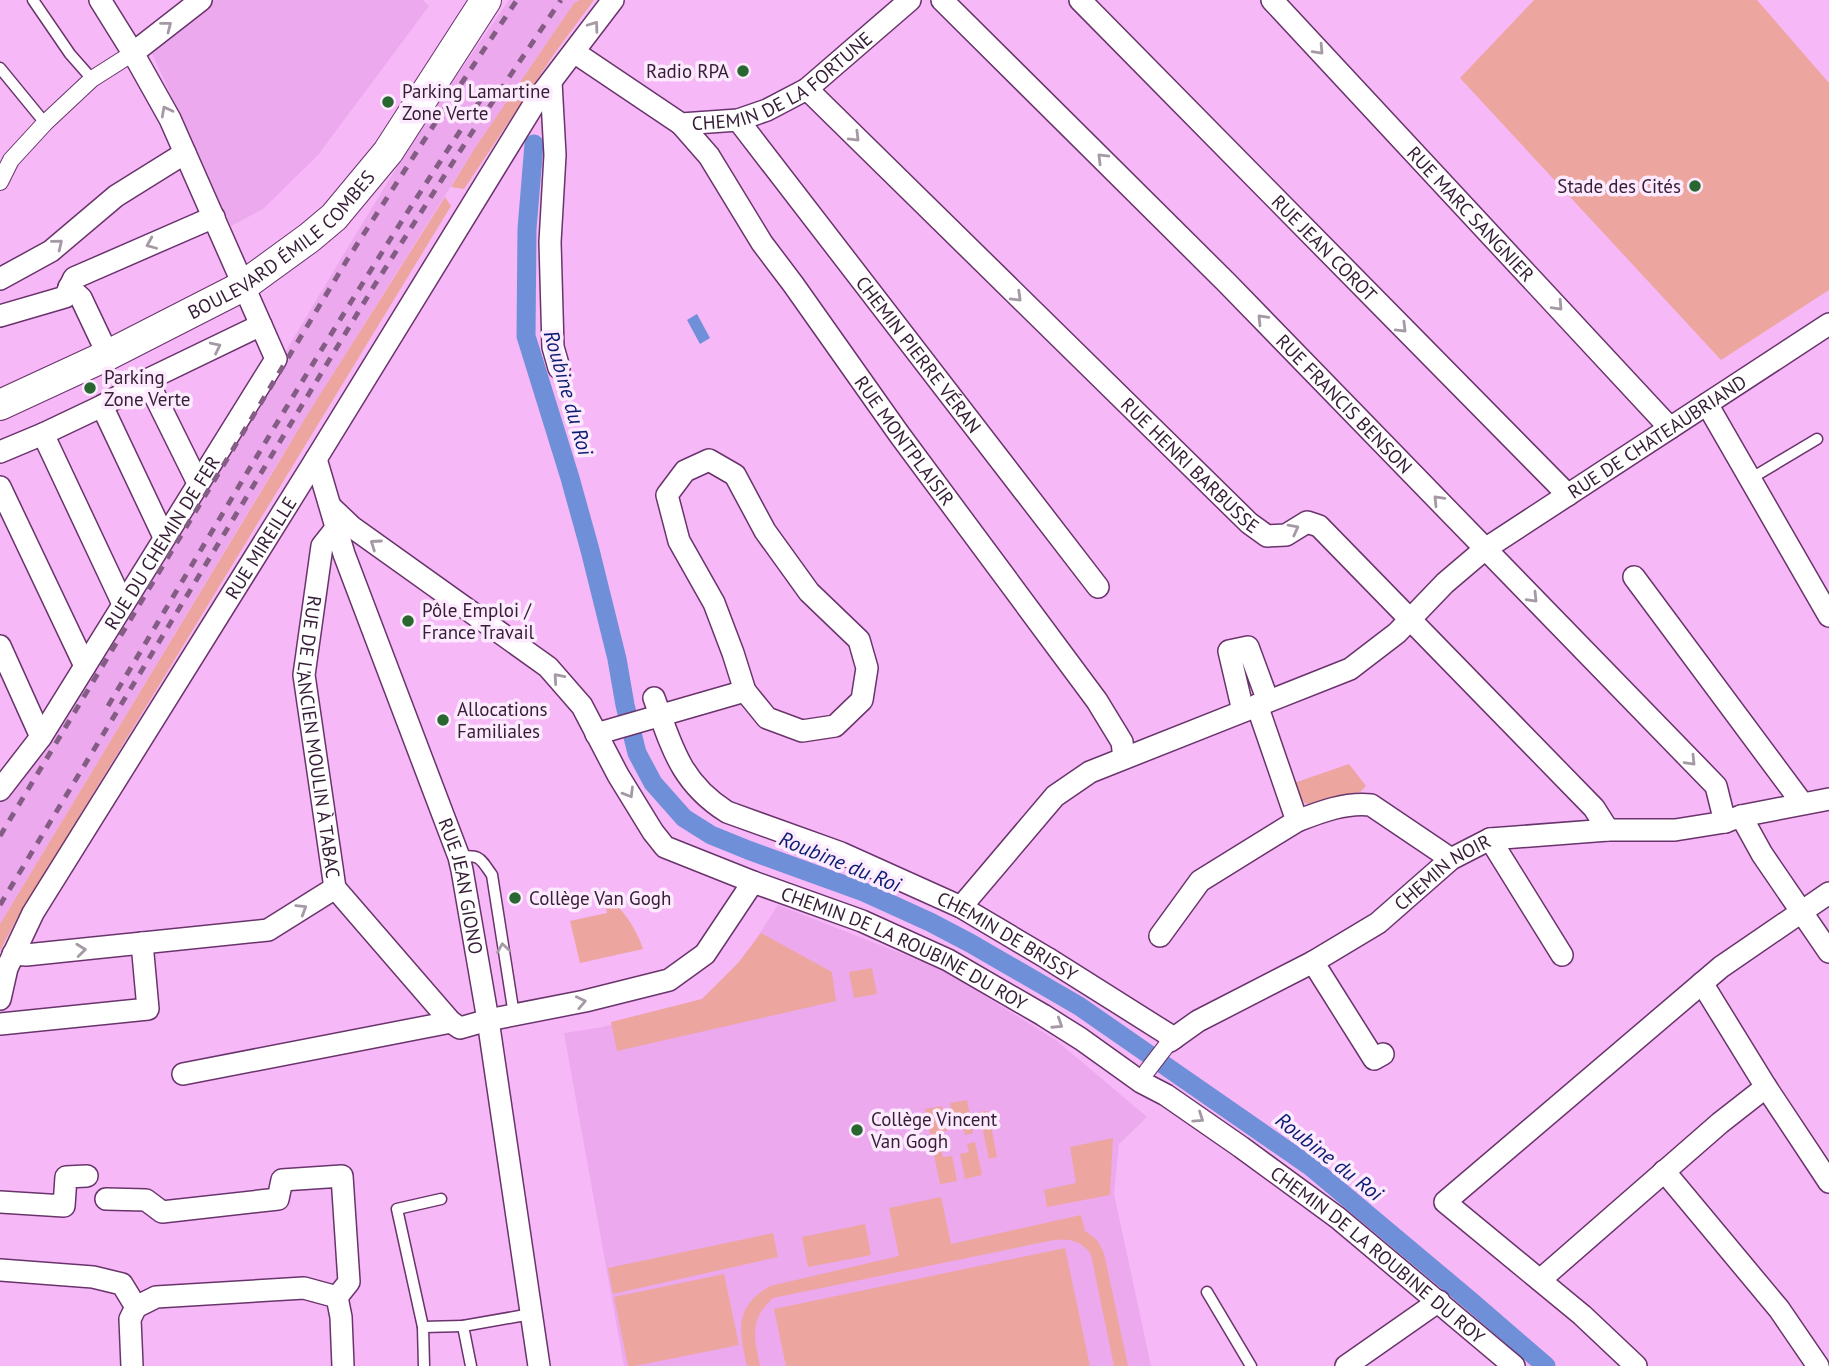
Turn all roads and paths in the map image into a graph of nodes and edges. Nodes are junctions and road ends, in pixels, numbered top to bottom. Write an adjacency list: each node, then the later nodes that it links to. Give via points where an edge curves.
1 (33, 0): 13 (lane)
2 (100, 0): 10 (street, RUE DU CHEMIN DE FER)
3 (201, 0): 10 (street, one-way to 3)
4 (613, 0): 11 (street, RUE MIREILLE, one-way to 4)
5 (910, 0): 15 (street, CHEMIN DE LA FORTUNE)
6 (942, 0): 46 (street, RUE FRANCIS BENSON, one-way to 6, via 1227,283)
7 (1080, 0): 43 (street, RUE JEAN COROT, one-way to 43)
8 (1272, 0): 35 (street, RUE MARC SANGNIER, one-way to 35)
9 (475, 4): 24 (main road, BOULEVARD ÉMILE COMBES, via 387,152 359,188 334,217)
10 (133, 52): 13 (street); 19 (street, RUE DU CHEMIN DE FER, one-way to 10)
11 (574, 52): 14 (street, RUE MIREILLE); 18 (street, CHEMIN DE LA FORTUNE)
12 (0, 68): 17 (lane)
13 (92, 79): 17 (street)
14 (551, 82): 30 (street, via 555,155 550,255 553,347); 39 (street, RUE MIREILLE)
15 (807, 89): 16 (street, CHEMIN DE LA FORTUNE); 51 (street, RUE HENRI BARBUSSE, one-way to 51, via 1249,523 1268,536 1286,535 1307,522 1319,526)
16 (738, 120): 18 (street, CHEMIN DE LA FORTUNE); 48 (street, CHEMIN PIERRE VÉRAN)
17 (45, 123): 20 (street)
18 (681, 124): 59 (street, RUE MONTPLAISIR, via 709,156 762,243 899,434 1097,701 1122,742)
19 (186, 153): 22 (street, RUE DU CHEMIN DE FER); 23 (street, one-way to 19, via 51,251 116,196)
20 (6, 157): 21 (street)
21 (0, 182)
22 (214, 217): 24 (street, RUE DU CHEMIN DE FER); 25 (street, one-way to 25, via 74,278)
23 (0, 279)
24 (243, 286): 28 (street, RUE DU CHEMIN DE FER); 29 (main road, BOULEVARD ÉMILE COMBES)
25 (69, 287): 26 (street, via 65,297); 29 (street, via 81,298)
26 (0, 316)
27 (1829, 324): 32 (street, RUE DE CHATEAUBRIAND)
28 (261, 325): 31 (street, one-way to 28); 41 (street, RUE DU CHEMIN DE FER, via 276,359)
29 (108, 355): 33 (main road, BOULEVARD ÉMILE COMBES)
30 (559, 368)
31 (147, 380): 34 (street); 41 (street)
32 (1707, 404): 35 (street, RUE DE CHATEAUBRIAND); 40 (street)
33 (0, 405)
34 (102, 406): 36 (street); 45 (street)
35 (1670, 428): 43 (street, RUE DE CHATEAUBRIAND)
36 (43, 434): 38 (street); 49 (street)
37 (1816, 439): 40 (lane)
38 (0, 452)
39 (316, 459): 44 (street, RUE JEAN GIONO); 77 (street, RUE MIREILLE, via 33,914)
40 (1750, 479): 50 (street)
41 (198, 483): 45 (street, RUE DU CHEMIN DE FER)
42 (0, 487): 53 (street)
43 (1568, 495): 46 (street, RUE DE CHATEAUBRIAND)
44 (334, 517): 57 (street, CHEMIN DE LA ROUBINE DU ROY, one-way to 44, via 548,667); 67 (street, RUE JEAN GIONO); 70 (street, RUE DE L'ANCIEN MOULIN À TABAC, via 322,546 304,675)
45 (164, 537): 49 (street, RUE DU CHEMIN DE FER)
46 (1485, 549): 51 (street, RUE DE CHATEAUBRIAND); 63 (street, RUE FRANCIS BENSON, one-way to 63, via 1716,786)
47 (1634, 577): 62 (street)
48 (1098, 587)
49 (123, 604): 53 (street, RUE DU CHEMIN DE FER)
50 (1829, 616)
51 (1410, 620): 55 (street, RUE DE CHATEAUBRIAND, via 1350,669); 65 (street, RUE HENRI BARBUSSE, via 1594,808)
52 (0, 646): 58 (street)
53 (85, 666): 58 (street, RUE DU CHEMIN DE FER)
54 (744, 691): 54 (street, via 767,718 803,731 835,726 862,700 867,668 859,639 809,592 765,531 736,475 709,460 685,471 667,495 679,541 713,603); 56 (street)
55 (1256, 706): 59 (street, RUE DE CHATEAUBRIAND); 64 (street)
56 (655, 711): 57 (street); 72 (street, CHEMIN DE BRISSY, via 679,762 711,801)
57 (604, 732): 69 (street, CHEMIN DE LA ROUBINE DU ROY, one-way to 69, via 618,775 665,848)
58 (41, 737): 60 (street, RUE DU CHEMIN DE FER)
59 (1124, 758): 72 (street, RUE DE CHATEAUBRIAND, via 1090,772 1055,796)
60 (0, 790)
61 (1829, 799): 62 (street, CHEMIN NOIR)
62 (1802, 803): 63 (street, CHEMIN NOIR)
63 (1733, 819): 65 (street, CHEMIN NOIR, via 1675,830); 73 (street, RUE FRANCIS BENSON)
64 (1297, 821): 68 (street, via 1357,803 1371,804); 74 (street, via 1200,881)
65 (1608, 830): 66 (street, CHEMIN NOIR)
66 (1490, 839): 68 (street, CHEMIN NOIR); 78 (street)
67 (458, 857): 82 (lane, one-way to 67, via 492,875 474,855); 83 (street, RUE JEAN GIONO)
68 (1451, 859): 79 (street, CHEMIN NOIR, via 1378,923)
69 (753, 882): 82 (street, one-way to 69, via 669,980 705,954); 101 (street, CHEMIN DE LA ROUBINE DU ROY, one-way to 101, via 923,948 1043,1015 1241,1147 1338,1218)
70 (335, 888): 75 (street, one-way to 70, via 268,930); 84 (street, RUE DE L'ANCIEN MOULIN À TABAC)
71 (1829, 893): 73 (street)
72 (961, 907): 86 (street, CHEMIN DE BRISSY)
73 (1801, 912): 76 (street, RUE FRANCIS BENSON); 80 (street)
74 (1160, 936)
75 (142, 943): 77 (street, one-way to 75); 85 (street, via 148,1009)
76 (1829, 952)
77 (13, 954): 81 (street, RUE MIREILLE)
78 (1562, 955)
79 (1313, 962): 86 (street, CHEMIN NOIR); 87 (street, via 1374,1059)
80 (1702, 983): 90 (street); 98 (street, via 1445,1202)
81 (0, 999)
82 (514, 1015): 83 (street)
83 (488, 1020): 84 (street, via 460,1028); 103 (street)
84 (451, 1022): 89 (street)
85 (0, 1024)
86 (1172, 1039): 88 (street, CHEMIN NOIR)
87 (1383, 1054)
88 (1147, 1071)
89 (183, 1074)
90 (1766, 1087): 91 (street); 93 (street)
91 (1664, 1171): 98 (street); 115 (street, via 1779,1310)
92 (87, 1175): 96 (street, via 66,1177 64,1206)
93 (1829, 1182)
94 (106, 1199): 100 (street, via 146,1200 162,1212 278,1199 282,1180 342,1176 349,1282)
95 (441, 1199): 104 (lane, via 397,1209)
96 (0, 1202)
97 (0, 1270): 102 (street, via 93,1277 122,1284)
98 (1540, 1280): 114 (street)
99 (1207, 1292): 111 (lane)
100 (337, 1297): 102 (street, via 304,1288 156,1297); 107 (street)
101 (1439, 1301): 112 (street); 113 (street, CHEMIN DE LA ROUBINE DU ROY)
102 (136, 1307): 106 (street, via 130,1319)
103 (531, 1314): 105 (lane); 110 (street)
104 (423, 1326): 105 (lane); 108 (lane)
105 (463, 1326): 109 (lane)
106 (132, 1366)
107 (343, 1366)
108 (424, 1366)
109 (471, 1366)
110 (539, 1366)
111 (1251, 1366)
112 (1346, 1366)
113 (1514, 1366)
114 (1636, 1366)
115 (1818, 1366)

